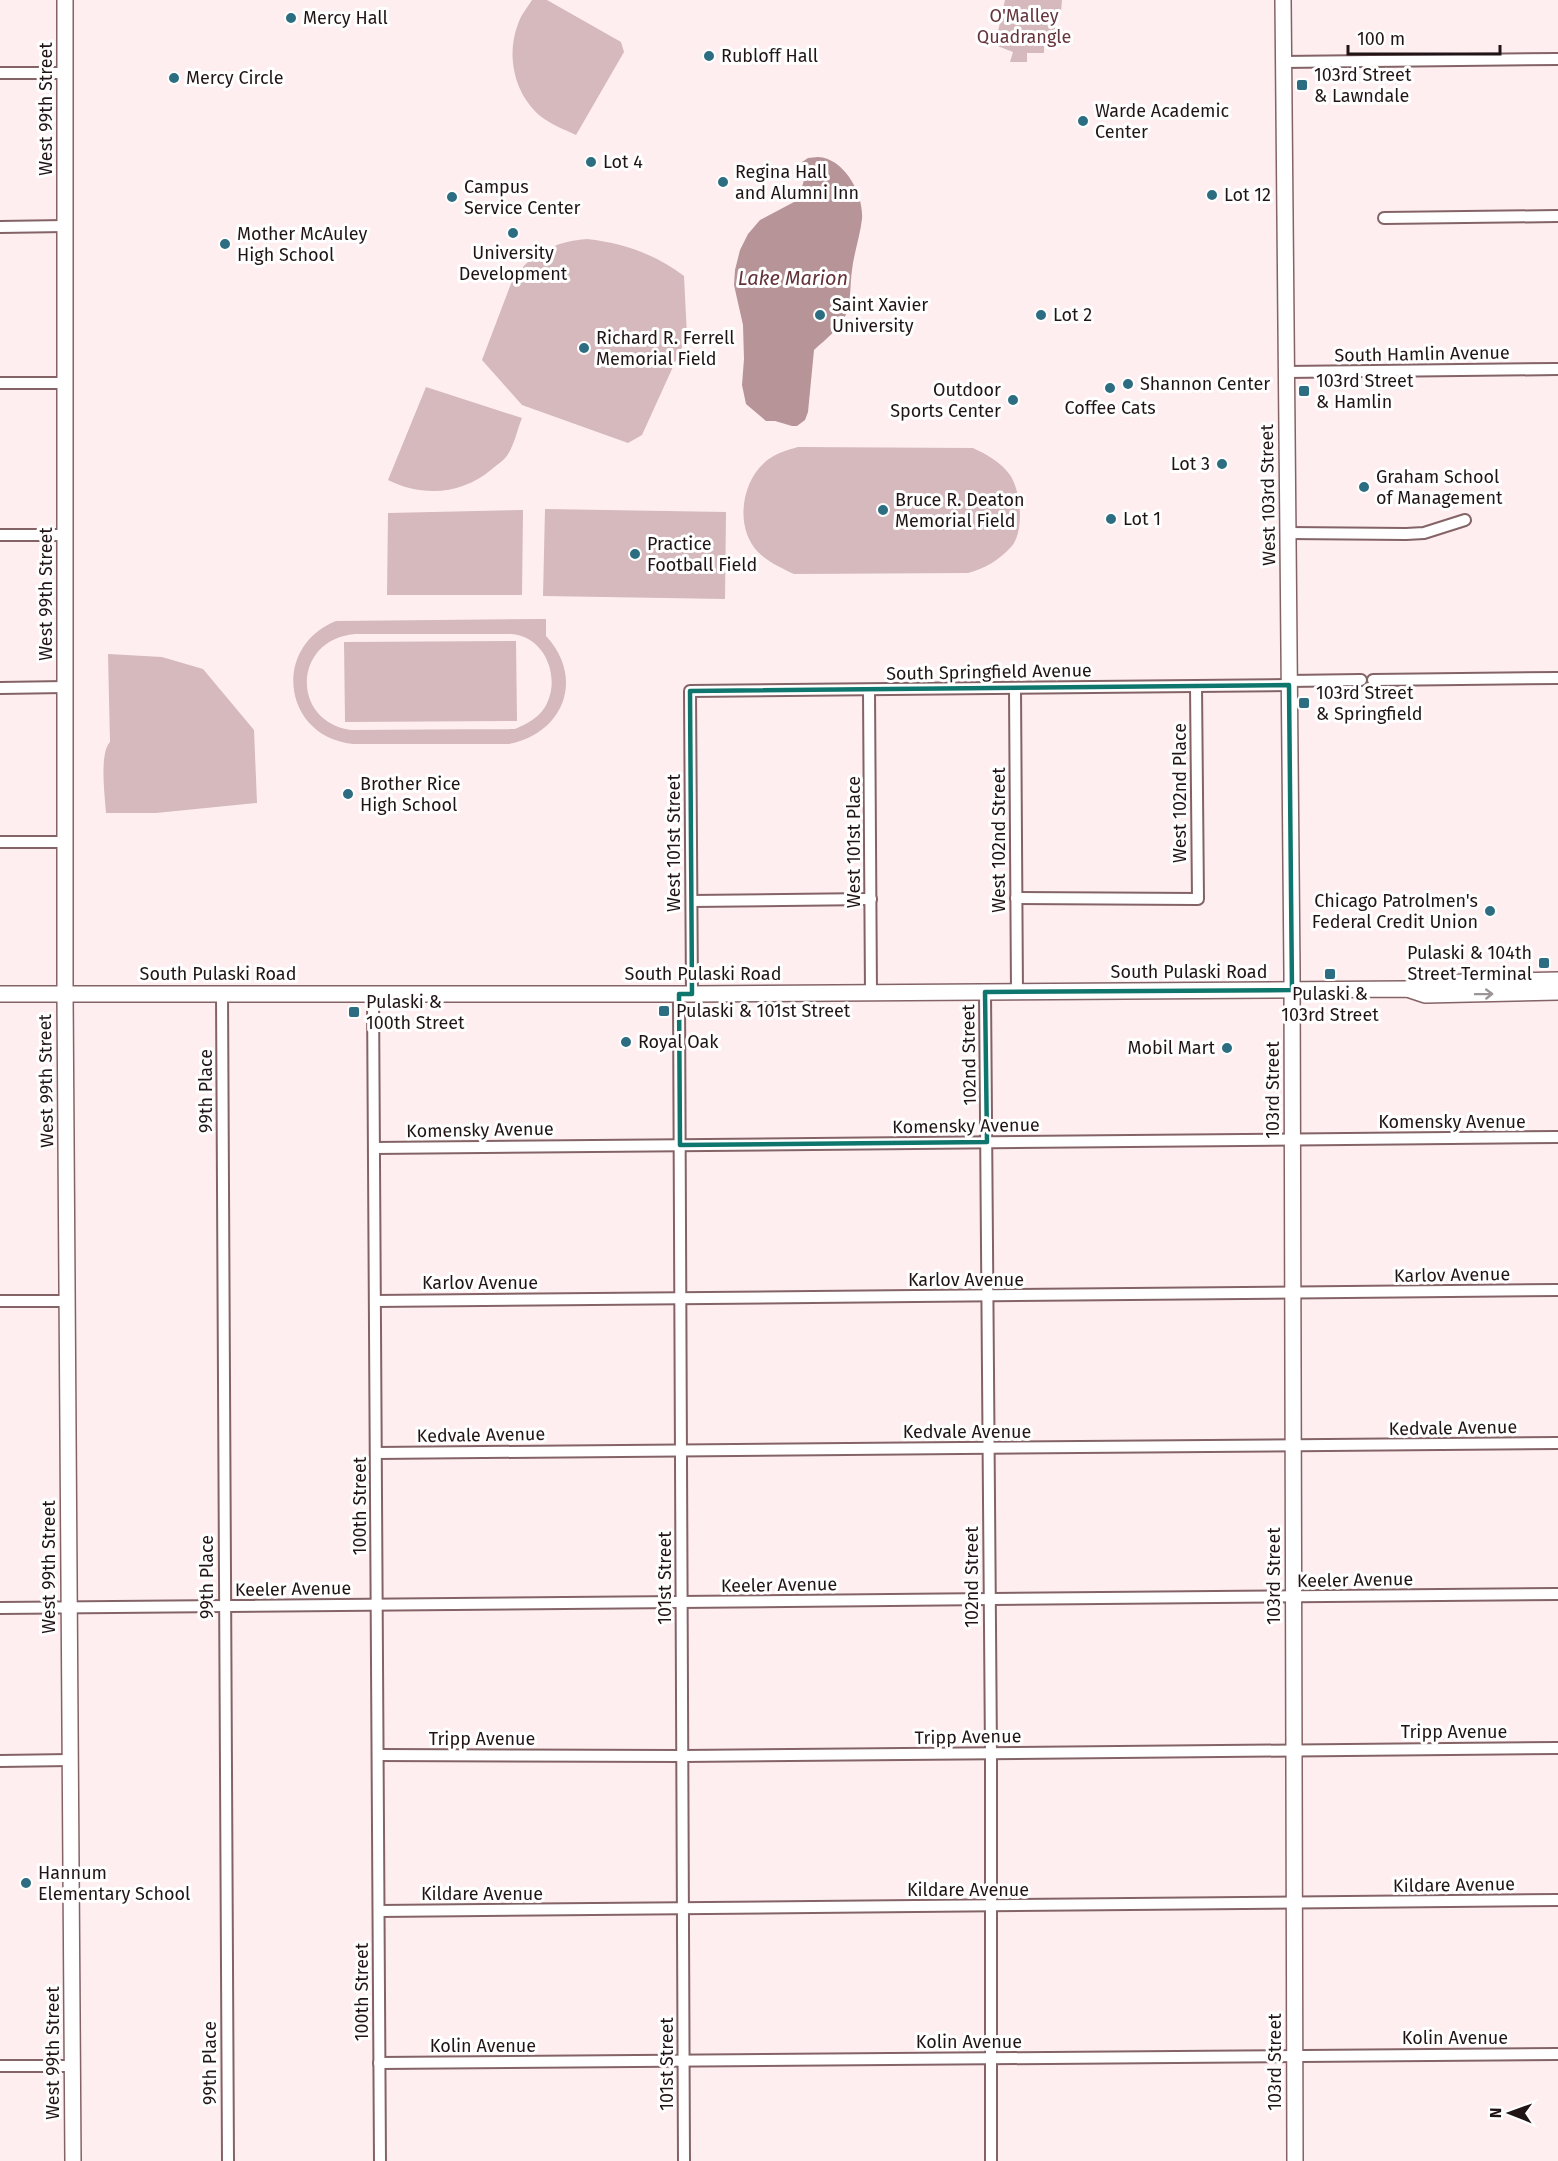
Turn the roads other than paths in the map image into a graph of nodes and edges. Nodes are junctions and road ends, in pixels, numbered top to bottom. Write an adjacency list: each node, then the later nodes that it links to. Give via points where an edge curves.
1 (64, 0): 6 (main road, West 99th Street)
2 (1283, 0): 4 (main road, West 103rd Street)
3 (1558, 60): 4 (street)
4 (1283, 62): 12 (main road, West 103rd Street)
5 (0, 73): 6 (street)
6 (65, 73): 9 (main road, West 99th Street)
7 (1558, 216): 8 (street)
8 (1383, 218)
9 (65, 226): 10 (street); 14 (main road, West 99th Street)
10 (0, 227)
11 (1558, 369): 12 (street, South Hamlin Avenue)
12 (1286, 372): 16 (main road, West 103rd Street)
13 (0, 383): 14 (street)
14 (65, 383): 17 (main road, West 99th Street)
15 (1465, 520): 16 (street, via 1406,534)
16 (1288, 533): 22 (main road, West 103rd Street)
17 (66, 535): 18 (street); 23 (main road, West 99th Street)
18 (0, 536)
19 (1558, 678): 21 (street)
20 (1361, 680): 22 (street, South Springfield Avenue)
21 (1373, 680)
22 (1289, 683): 24 (street, South Springfield Avenue); 36 (main road, West 103rd Street)
23 (65, 687): 25 (street); 30 (main road, West 99th Street)
24 (1196, 687): 26 (street, South Springfield Avenue); 31 (street, West 102nd Place, via 1198,899)
25 (0, 688)
26 (1015, 688): 27 (street, South Springfield Avenue); 31 (street, West 102nd Street)
27 (870, 690): 28 (street, South Springfield Avenue); 32 (street, West 101st Place)
28 (690, 692): 33 (street, West 101st Street)
29 (0, 842): 30 (street)
30 (65, 842): 43 (main road, West 99th Street)
31 (1016, 898): 37 (street, West 102nd Street)
32 (871, 899): 33 (street); 40 (street, West 101st Place)
33 (692, 900): 44 (street, West 101st Street)
34 (1558, 980): 35 (main road, South Pulaski Road, via 1425,983)
35 (1407, 989): 36 (main road, South Pulaski Road); 38 (main road, South Pulaski Road, one-way to 38, via 1425,995)
36 (1292, 990): 37 (main road, South Pulaski Road); 47 (main road, 103rd Street)
37 (1017, 992): 41 (main road, South Pulaski Road)
38 (1558, 992)
39 (222, 993): 43 (main road, South Pulaski Road); 45 (main road, South Pulaski Road); 68 (street, 99th Place)
40 (871, 993): 41 (main road, South Pulaski Road); 44 (main road, South Pulaski Road)
41 (985, 993): 48 (street, 102nd Street)
42 (0, 994): 43 (main road, South Pulaski Road)
43 (65, 994): 56 (main road, West 99th Street)
44 (686, 994): 45 (main road, South Pulaski Road); 49 (street, 101st Street)
45 (373, 995): 50 (street, 100th Street)
46 (1558, 1137): 47 (street, Komensky Avenue)
47 (1292, 1140): 48 (street, Komensky Avenue); 52 (main road, 103rd Street)
48 (987, 1142): 49 (street, Komensky Avenue); 53 (street, 102nd Street)
49 (680, 1145): 50 (street, Komensky Avenue); 54 (street, 101st Street)
50 (374, 1148): 57 (street, 100th Street)
51 (1558, 1290): 52 (street, Karlov Avenue)
52 (1293, 1293): 53 (street, Karlov Avenue); 59 (main road, 103rd Street)
53 (988, 1296): 54 (street, Karlov Avenue); 60 (street, 102nd Street)
54 (681, 1298): 57 (street, Karlov Avenue); 61 (street, 101st Street)
55 (0, 1301): 56 (street)
56 (68, 1301): 70 (main road, West 99th Street)
57 (375, 1301): 62 (street, 100th Street)
58 (1558, 1443): 59 (street, Kedvale Avenue)
59 (1293, 1446): 60 (street, Kedvale Avenue); 64 (main road, 103rd Street)
60 (988, 1448): 61 (street, Kedvale Avenue); 65 (street, 102nd Street)
61 (681, 1450): 62 (street, Kedvale Avenue); 66 (street, 101st Street)
62 (376, 1453): 67 (street, 100th Street)
63 (1558, 1594): 64 (street, Keeler Avenue)
64 (1294, 1597): 65 (street, Keeler Avenue); 72 (main road, 103rd Street)
65 (988, 1599): 66 (street, Keeler Avenue); 73 (street, 102nd Street)
66 (682, 1602): 67 (street, Keeler Avenue); 75 (street, 101st Street)
67 (377, 1605): 68 (street, Keeler Avenue); 74 (street, 100th Street)
68 (224, 1606): 70 (street, Keeler Avenue); 91 (street, 99th Place)
69 (0, 1608): 70 (street, Keeler Avenue)
70 (69, 1608): 76 (main road, West 99th Street)
71 (1558, 1748): 72 (street, Tripp Avenue)
72 (1294, 1749): 73 (street, Tripp Avenue); 79 (main road, 103rd Street)
73 (991, 1753): 75 (street, Tripp Avenue); 80 (street, 102nd Street)
74 (378, 1755): 75 (street, Tripp Avenue); 82 (street, 100th Street)
75 (683, 1756): 81 (street, 101st Street)
76 (70, 1760): 77 (street); 89 (main road, West 99th Street)
77 (0, 1761)
78 (1558, 1900): 79 (street, Kildare Avenue)
79 (1295, 1904): 80 (street, Kildare Avenue); 84 (main road, 103rd Street)
80 (991, 1906): 81 (street, Kildare Avenue); 85 (street, 102nd Street)
81 (683, 1909): 82 (street, Kildare Avenue); 86 (street, 101st Street)
82 (378, 1911): 87 (street, 100th Street)
83 (1558, 2054): 84 (street, Kolin Avenue)
84 (1295, 2056): 85 (street, Kolin Avenue); 95 (main road, 103rd Street)
85 (991, 2058): 86 (street, Kolin Avenue); 94 (street, 102nd Street)
86 (684, 2061): 87 (street, Kolin Avenue); 93 (street, 101st Street)
87 (379, 2063): 92 (street, 100th Street)
88 (0, 2066): 89 (street)
89 (72, 2066): 90 (main road, West 99th Street)
90 (73, 2161)
91 (228, 2161)
92 (380, 2161)
93 (684, 2161)
94 (991, 2161)
95 (1295, 2161)

